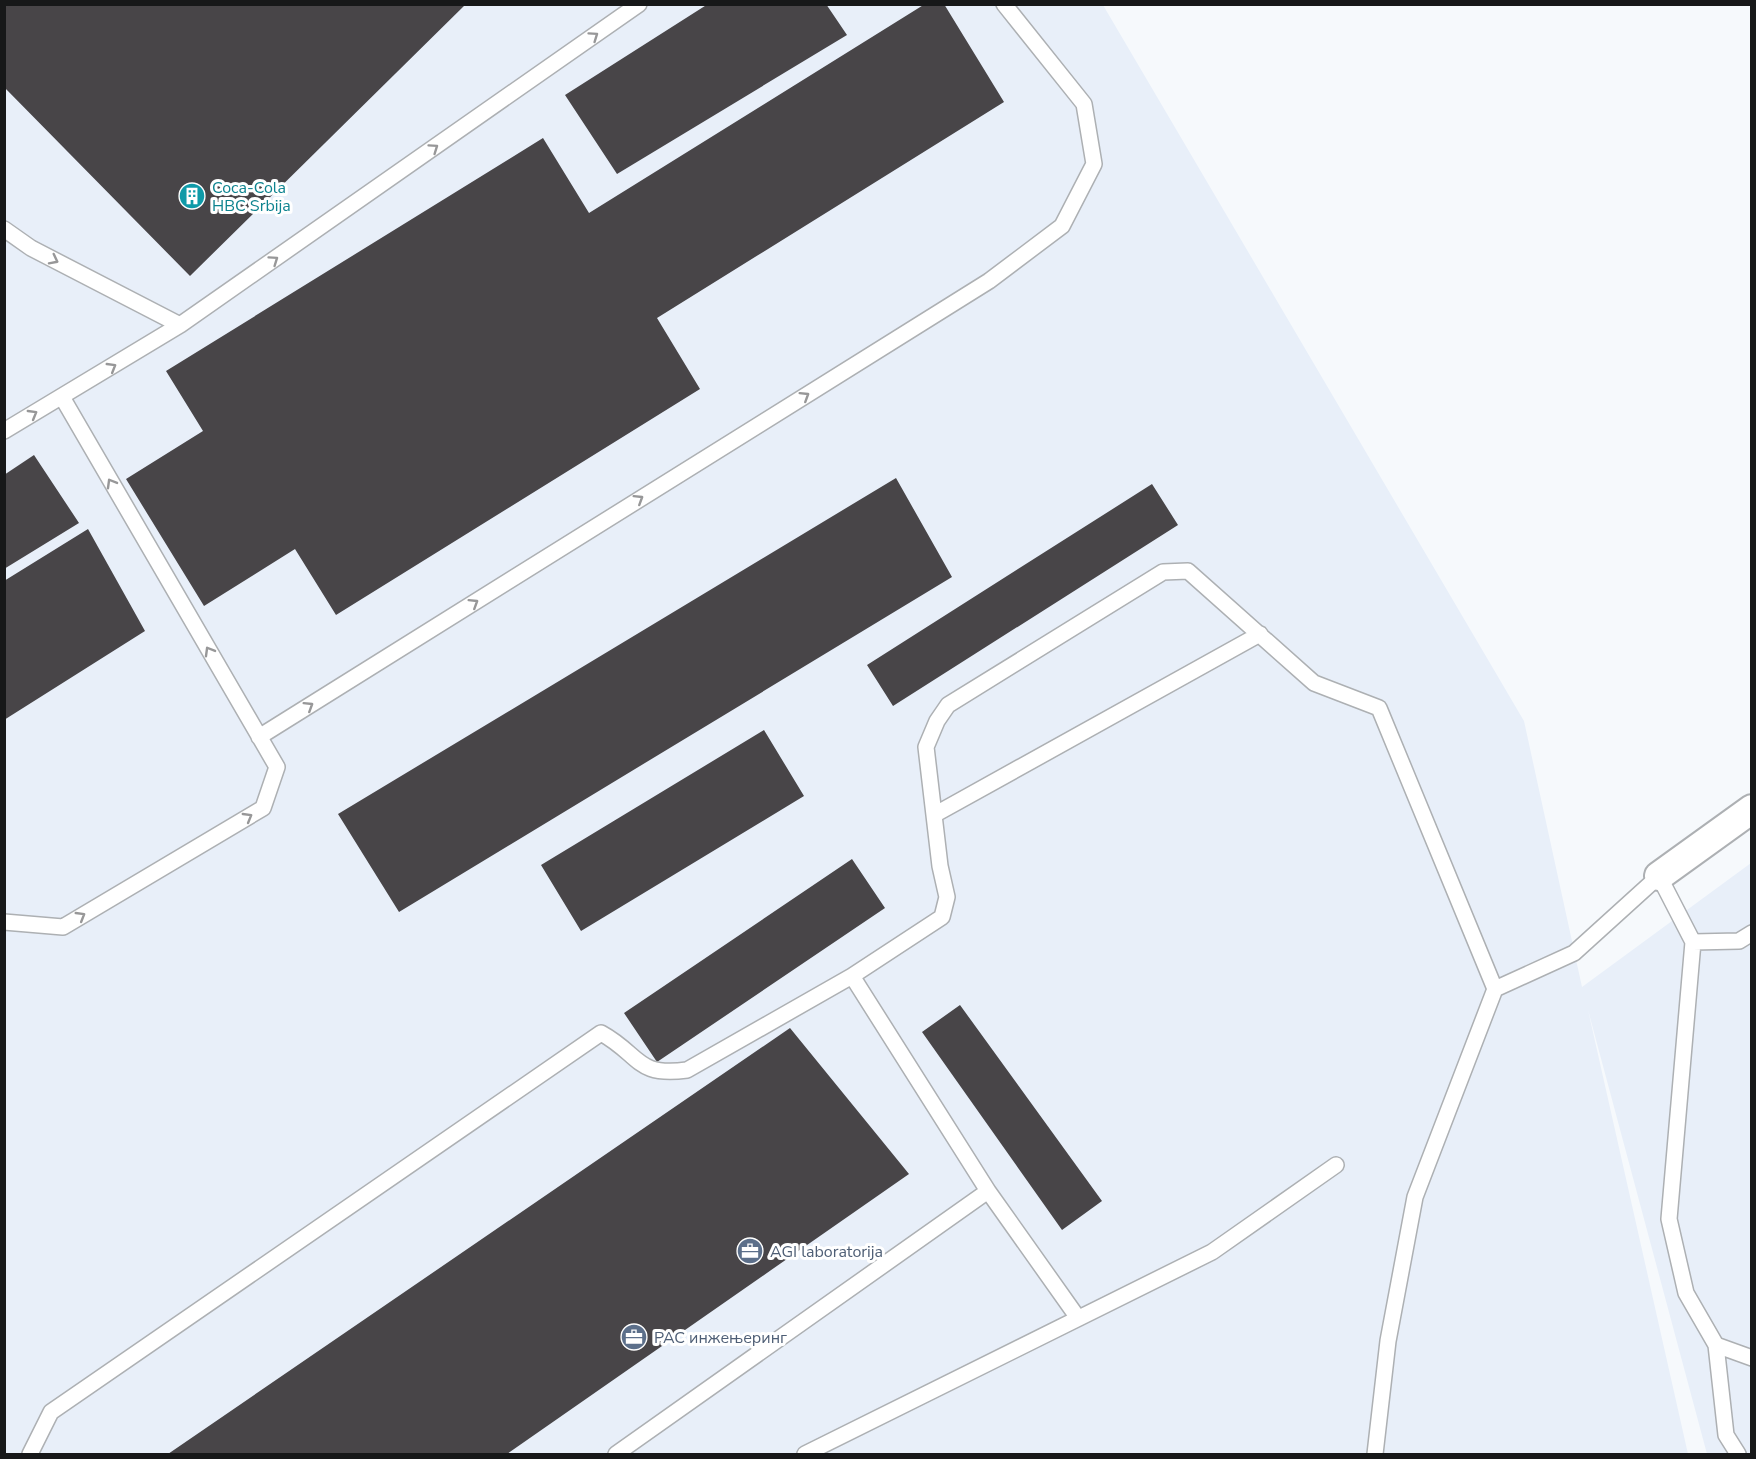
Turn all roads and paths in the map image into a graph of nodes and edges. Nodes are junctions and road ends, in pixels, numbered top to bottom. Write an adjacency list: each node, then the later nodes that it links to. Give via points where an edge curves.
1 (639, 4): 4 (lane, one-way to 1)
2 (1004, 4): 8 (lane, one-way to 2, via 989,281 1062,226 1094,164 1084,104)
3 (4, 229): 4 (lane, one-way to 4, via 31,248)
4 (180, 325): 5 (lane, one-way to 4)
5 (62, 397): 6 (lane, one-way to 5); 8 (lane, one-way to 5)
6 (4, 431)
7 (1260, 634): 10 (lane); 10 (lane, via 1188,571 1163,572 948,705 927,747); 16 (lane, via 1314,683 1379,708)
8 (259, 737): 12 (lane, one-way to 8, via 63,927 263,808 278,767)
9 (1752, 809): 11 (street)
10 (934, 814): 15 (lane, via 947,897 942,917)
11 (1659, 876): 14 (lane); 16 (lane, via 1574,952)
12 (4, 922)
13 (1752, 933): 14 (lane, via 1739,941)
14 (1693, 942): 20 (lane, via 1669,1219 1686,1293)
15 (852, 976): 18 (lane); 22 (lane, via 687,1070 662,1073 644,1067 620,1044 601,1033 51,1412)
16 (1495, 989): 25 (lane, via 1415,1197 1388,1341)
17 (1336, 1165): 19 (lane, via 1212,1252)
18 (988, 1191): 19 (lane); 23 (lane)
19 (1078, 1318): 24 (lane)
20 (1716, 1345): 21 (lane); 26 (lane, via 1726,1435)
21 (1752, 1358)
22 (30, 1455)
23 (616, 1455)
24 (805, 1455)
25 (1376, 1455)
26 (1738, 1455)

